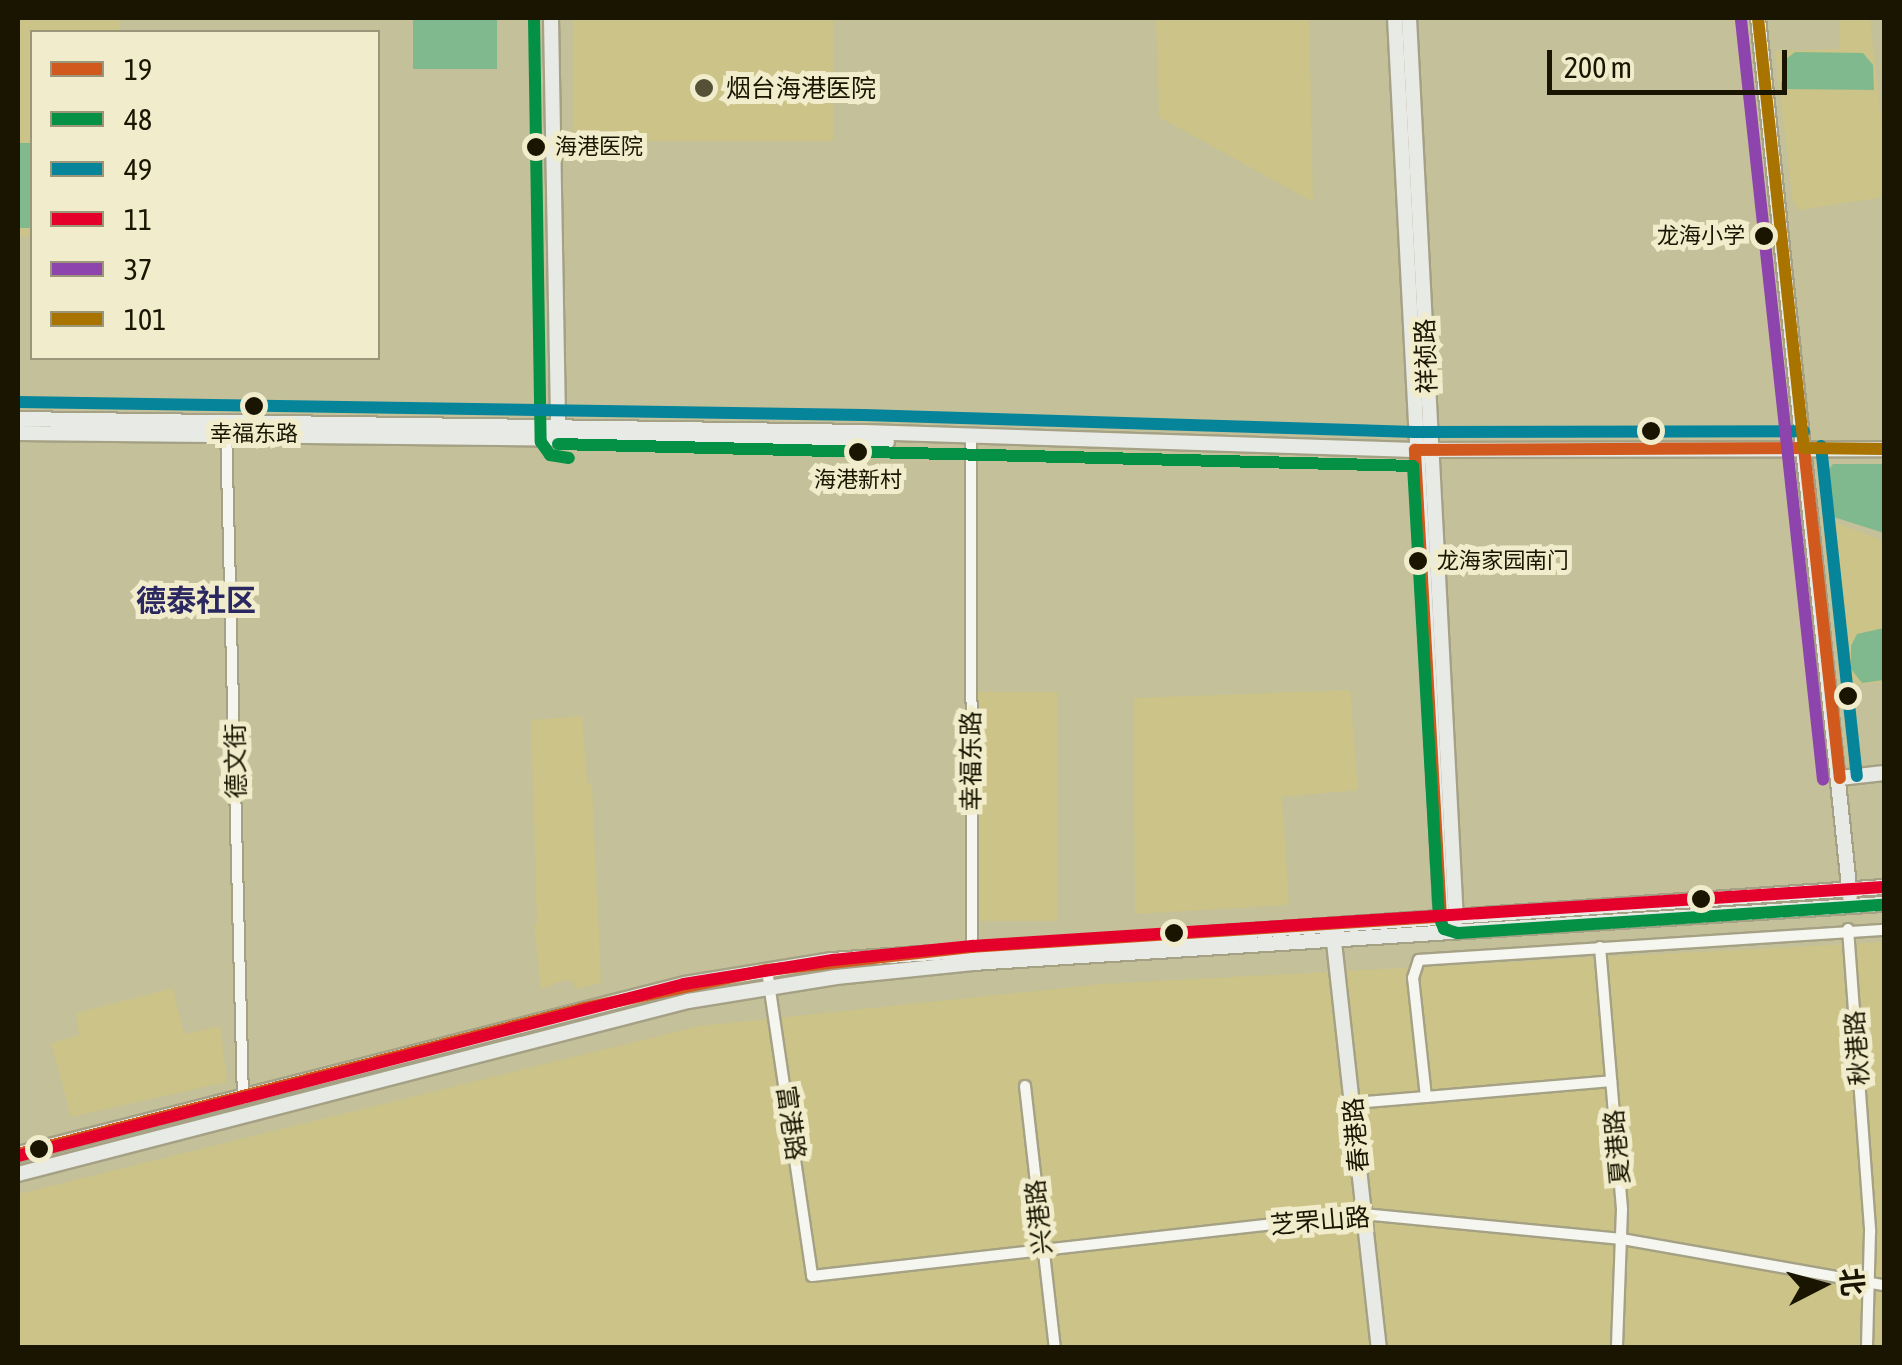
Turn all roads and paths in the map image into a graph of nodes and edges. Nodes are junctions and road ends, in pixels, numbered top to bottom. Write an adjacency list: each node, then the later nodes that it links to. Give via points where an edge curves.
1 (551, 18): 8 (street)
2 (1395, 18): 12 (street, 祥祯路)
3 (1409, 18): 12 (street, 祥祯路)
4 (1758, 18): 10 (street)
5 (18, 419): 6 (street)
6 (226, 429): 7 (street); 8 (street); 32 (street, 德文街)
7 (18, 433)
8 (558, 433): 9 (street)
9 (971, 438): 12 (street); 26 (street, 幸福东路)
10 (1804, 448): 11 (street); 12 (street); 14 (street)
11 (1884, 449)
12 (1422, 450): 19 (street)
13 (1884, 773): 14 (street)
14 (1840, 778): 16 (street)
15 (1884, 887): 16 (street)
16 (1850, 890): 18 (street); 19 (street)
17 (1884, 904): 18 (street)
18 (1852, 906): 23 (street)
19 (1449, 916): 20 (street); 23 (street)
20 (1332, 922): 24 (street, 春港路); 26 (street)
21 (1848, 929): 22 (street); 25 (street); 40 (street, 秋港路)
22 (1884, 930)
23 (1450, 934): 24 (street)
24 (1334, 940): 26 (street); 33 (street, 春港路)
25 (1600, 947): 29 (street, 夏港路); 31 (street, via 1420,960 1413,978)
26 (972, 955): 27 (street); 28 (street)
27 (768, 970): 28 (street, 富港路); 32 (street, via 602,1004)
28 (772, 988): 35 (street, via 688,1001); 39 (street, 富港路)
29 (1611, 1081): 31 (street); 37 (street, 夏港路)
30 (1024, 1086): 38 (street, 兴港路)
31 (1426, 1096): 33 (street)
32 (244, 1099): 34 (street)
33 (1354, 1103): 36 (street, 春港路)
34 (18, 1154)
35 (18, 1174)
36 (1363, 1214): 37 (street, 芝罘山路); 38 (street, 芝罘山路); 43 (street, 春港路)
37 (1622, 1239): 40 (street, 芝罘山路); 44 (street, 夏港路)
38 (1043, 1250): 39 (street, 芝罘山路); 42 (street, 兴港路)
39 (812, 1276)
40 (1871, 1283): 41 (street, 芝罘山路); 45 (street, 秋港路)
41 (1884, 1285)
42 (1054, 1348)
43 (1379, 1348)
44 (1617, 1348)
45 (1867, 1348)

